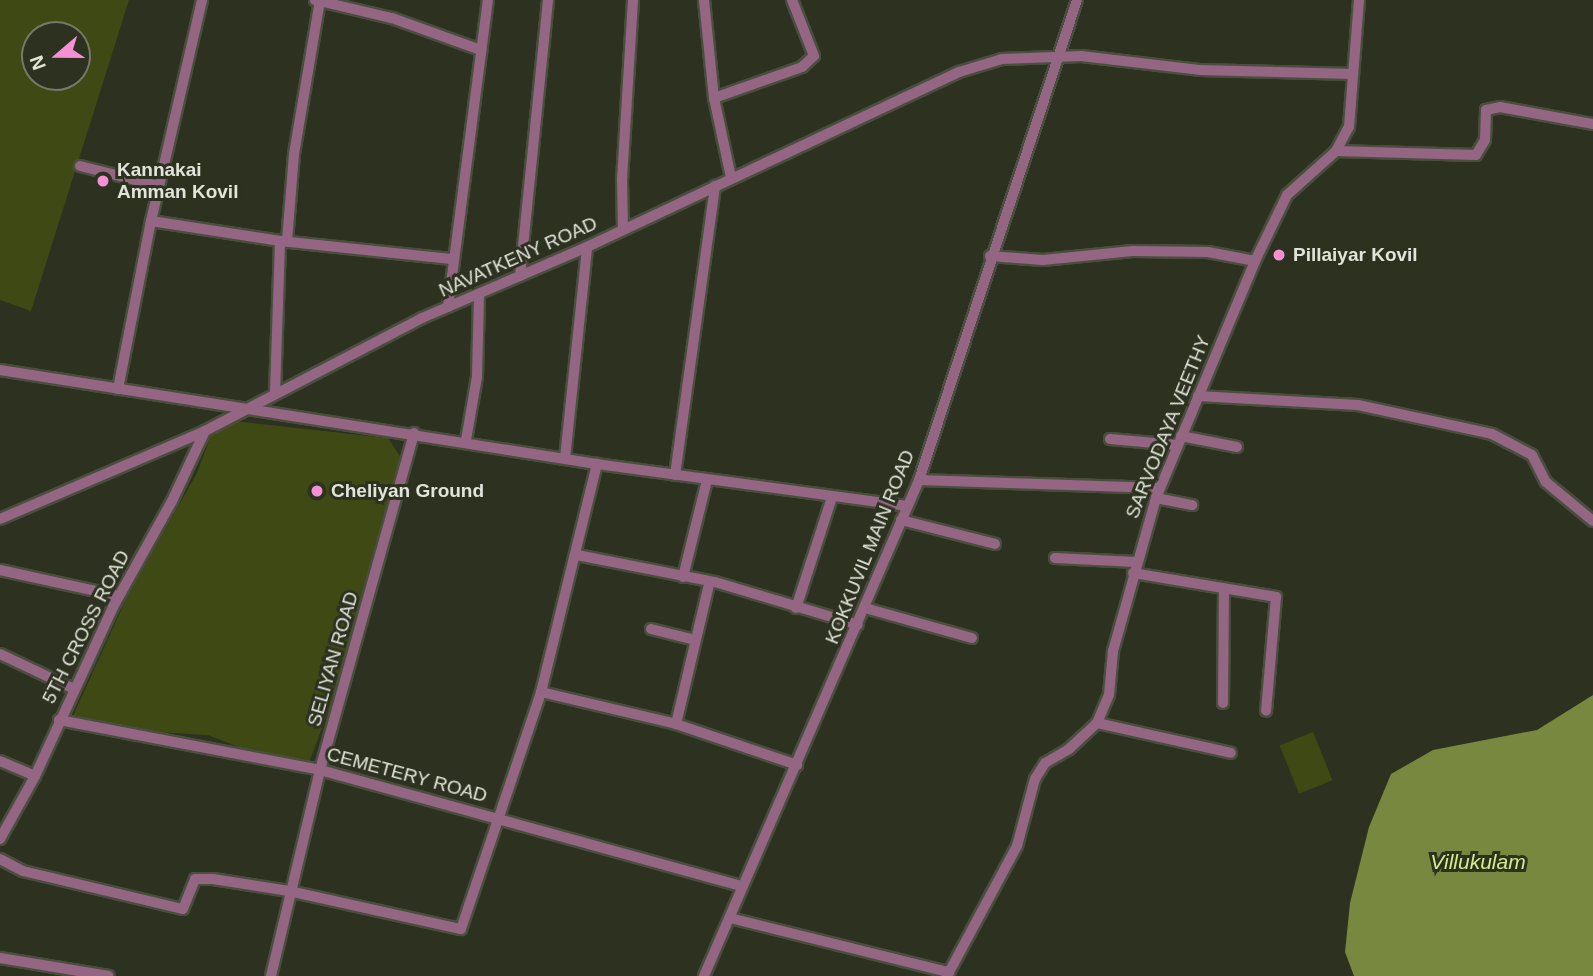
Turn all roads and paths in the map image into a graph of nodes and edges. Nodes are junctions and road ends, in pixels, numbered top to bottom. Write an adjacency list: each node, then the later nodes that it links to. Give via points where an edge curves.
1 (202, 0): 18 (street)
2 (318, 0): 10 (street, via 392,18); 22 (street)
3 (488, 0): 10 (street)
4 (548, 0): 27 (street)
5 (634, 0): 21 (street)
6 (704, 0): 13 (street)
7 (792, 0): 13 (street, via 814,55 802,67)
8 (1077, 0): 11 (street, KOKKUVIL MAIN ROAD)
9 (1359, 0): 12 (street, SARVODAYA VEETHY)
10 (481, 50): 25 (street)
11 (1058, 58): 12 (street, NAVATKENY ROAD, via 1081,56 1202,70); 17 (street, NAVATKENY ROAD, via 1002,59 960,72); 24 (street, KOKKUVIL MAIN ROAD)
12 (1353, 74): 15 (street, SARVODAYA VEETHY, via 1349,127)
13 (714, 98): 17 (street)
14 (1593, 124): 15 (street, via 1500,107 1486,110 1485,140 1476,155)
15 (1336, 151): 26 (street, SARVODAYA VEETHY, via 1287,195)
16 (80, 166): 18 (street)
17 (732, 177): 19 (street, NAVATKENY ROAD)
18 (159, 186): 20 (street)
19 (715, 186): 21 (street, NAVATKENY ROAD); 43 (street)
20 (151, 221): 22 (street); 31 (street)
21 (623, 229): 23 (street, NAVATKENY ROAD)
22 (284, 241): 25 (street); 32 (street)
23 (587, 247): 27 (street, NAVATKENY ROAD); 41 (street)
24 (990, 256): 26 (street, via 1043,260 1133,251 1208,252); 45 (street, KOKKUVIL MAIN ROAD)
25 (451, 259): 29 (street)
26 (1255, 261): 33 (street, SARVODAYA VEETHY)
27 (520, 276): 28 (street, NAVATKENY ROAD)
28 (479, 294): 29 (street, NAVATKENY ROAD); 38 (street, via 477,377)
29 (448, 307): 32 (street, NAVATKENY ROAD)
30 (0, 370): 31 (street)
31 (118, 388): 34 (street)
32 (275, 393): 34 (street, NAVATKENY ROAD)
33 (1198, 396): 39 (street, SARVODAYA VEETHY); 52 (street, via 1358,405 1492,434 1532,455 1546,482)
34 (243, 411): 35 (street, NAVATKENY ROAD); 36 (street)
35 (205, 431): 50 (street, NAVATKENY ROAD); 62 (street, 5TH CROSS ROAD)
36 (414, 433): 38 (street); 80 (street, SELIYAN ROAD)
37 (1110, 439): 39 (street)
38 (466, 440): 41 (street)
39 (1179, 441): 40 (street); 46 (street, SARVODAYA VEETHY)
40 (1237, 447)
41 (565, 458): 42 (street)
42 (597, 464): 43 (street); 54 (street)
43 (675, 475): 44 (street)
44 (707, 480): 47 (street); 59 (street)
45 (919, 481): 46 (street); 49 (street, KOKKUVIL MAIN ROAD)
46 (1157, 493): 48 (street); 56 (street, SARVODAYA VEETHY)
47 (832, 497): 49 (street); 64 (street)
48 (1192, 505)
49 (907, 506): 51 (street, KOKKUVIL MAIN ROAD)
50 (0, 519)
51 (901, 520): 53 (street); 63 (street, KOKKUVIL MAIN ROAD)
52 (1593, 521)
53 (995, 544)
54 (578, 555): 59 (street); 71 (street)
55 (1055, 558): 56 (street)
56 (1136, 562): 58 (street, SARVODAYA VEETHY)
57 (0, 570): 62 (street)
58 (1133, 573): 61 (street); 75 (street, SARVODAYA VEETHY, via 1113,650 1110,695)
59 (683, 577): 60 (street)
60 (709, 584): 64 (street); 68 (street)
61 (1224, 589): 72 (street); 73 (street, via 1276,597)
62 (118, 596): 70 (street, 5TH CROSS ROAD)
63 (865, 607): 65 (street, KOKKUVIL MAIN ROAD); 67 (street)
64 (796, 608): 65 (street)
65 (858, 625): 79 (street, KOKKUVIL MAIN ROAD)
66 (651, 629): 68 (street)
67 (972, 638)
68 (695, 640): 76 (street)
69 (0, 654): 70 (street)
70 (74, 689): 74 (street, 5TH CROSS ROAD)
71 (541, 692): 76 (street); 82 (street)
72 (1223, 703)
73 (1266, 711)
74 (59, 720): 80 (street, CEMETERY ROAD); 81 (street, 5TH CROSS ROAD)
75 (1097, 723): 77 (street); 89 (street, SARVODAYA VEETHY, via 1069,749 1045,763 1035,779 1017,846)
76 (676, 724): 79 (street)
77 (1231, 753)
78 (0, 761): 81 (street)
79 (797, 765): 85 (street, KOKKUVIL MAIN ROAD)
80 (320, 770): 82 (street, CEMETERY ROAD); 86 (street, SELIYAN ROAD)
81 (35, 776): 83 (street, 5TH CROSS ROAD)
82 (501, 818): 85 (street, CEMETERY ROAD); 86 (street, via 461,929)
83 (0, 839)
84 (0, 859): 86 (street, via 23,871 183,909 195,879)
85 (741, 887): 87 (street, KOKKUVIL MAIN ROAD)
86 (289, 891): 91 (street, SELIYAN ROAD)
87 (730, 918): 89 (street); 92 (street, KOKKUVIL MAIN ROAD)
88 (0, 958): 90 (street)
89 (948, 974)
90 (109, 976)
91 (271, 976)
92 (704, 976)

